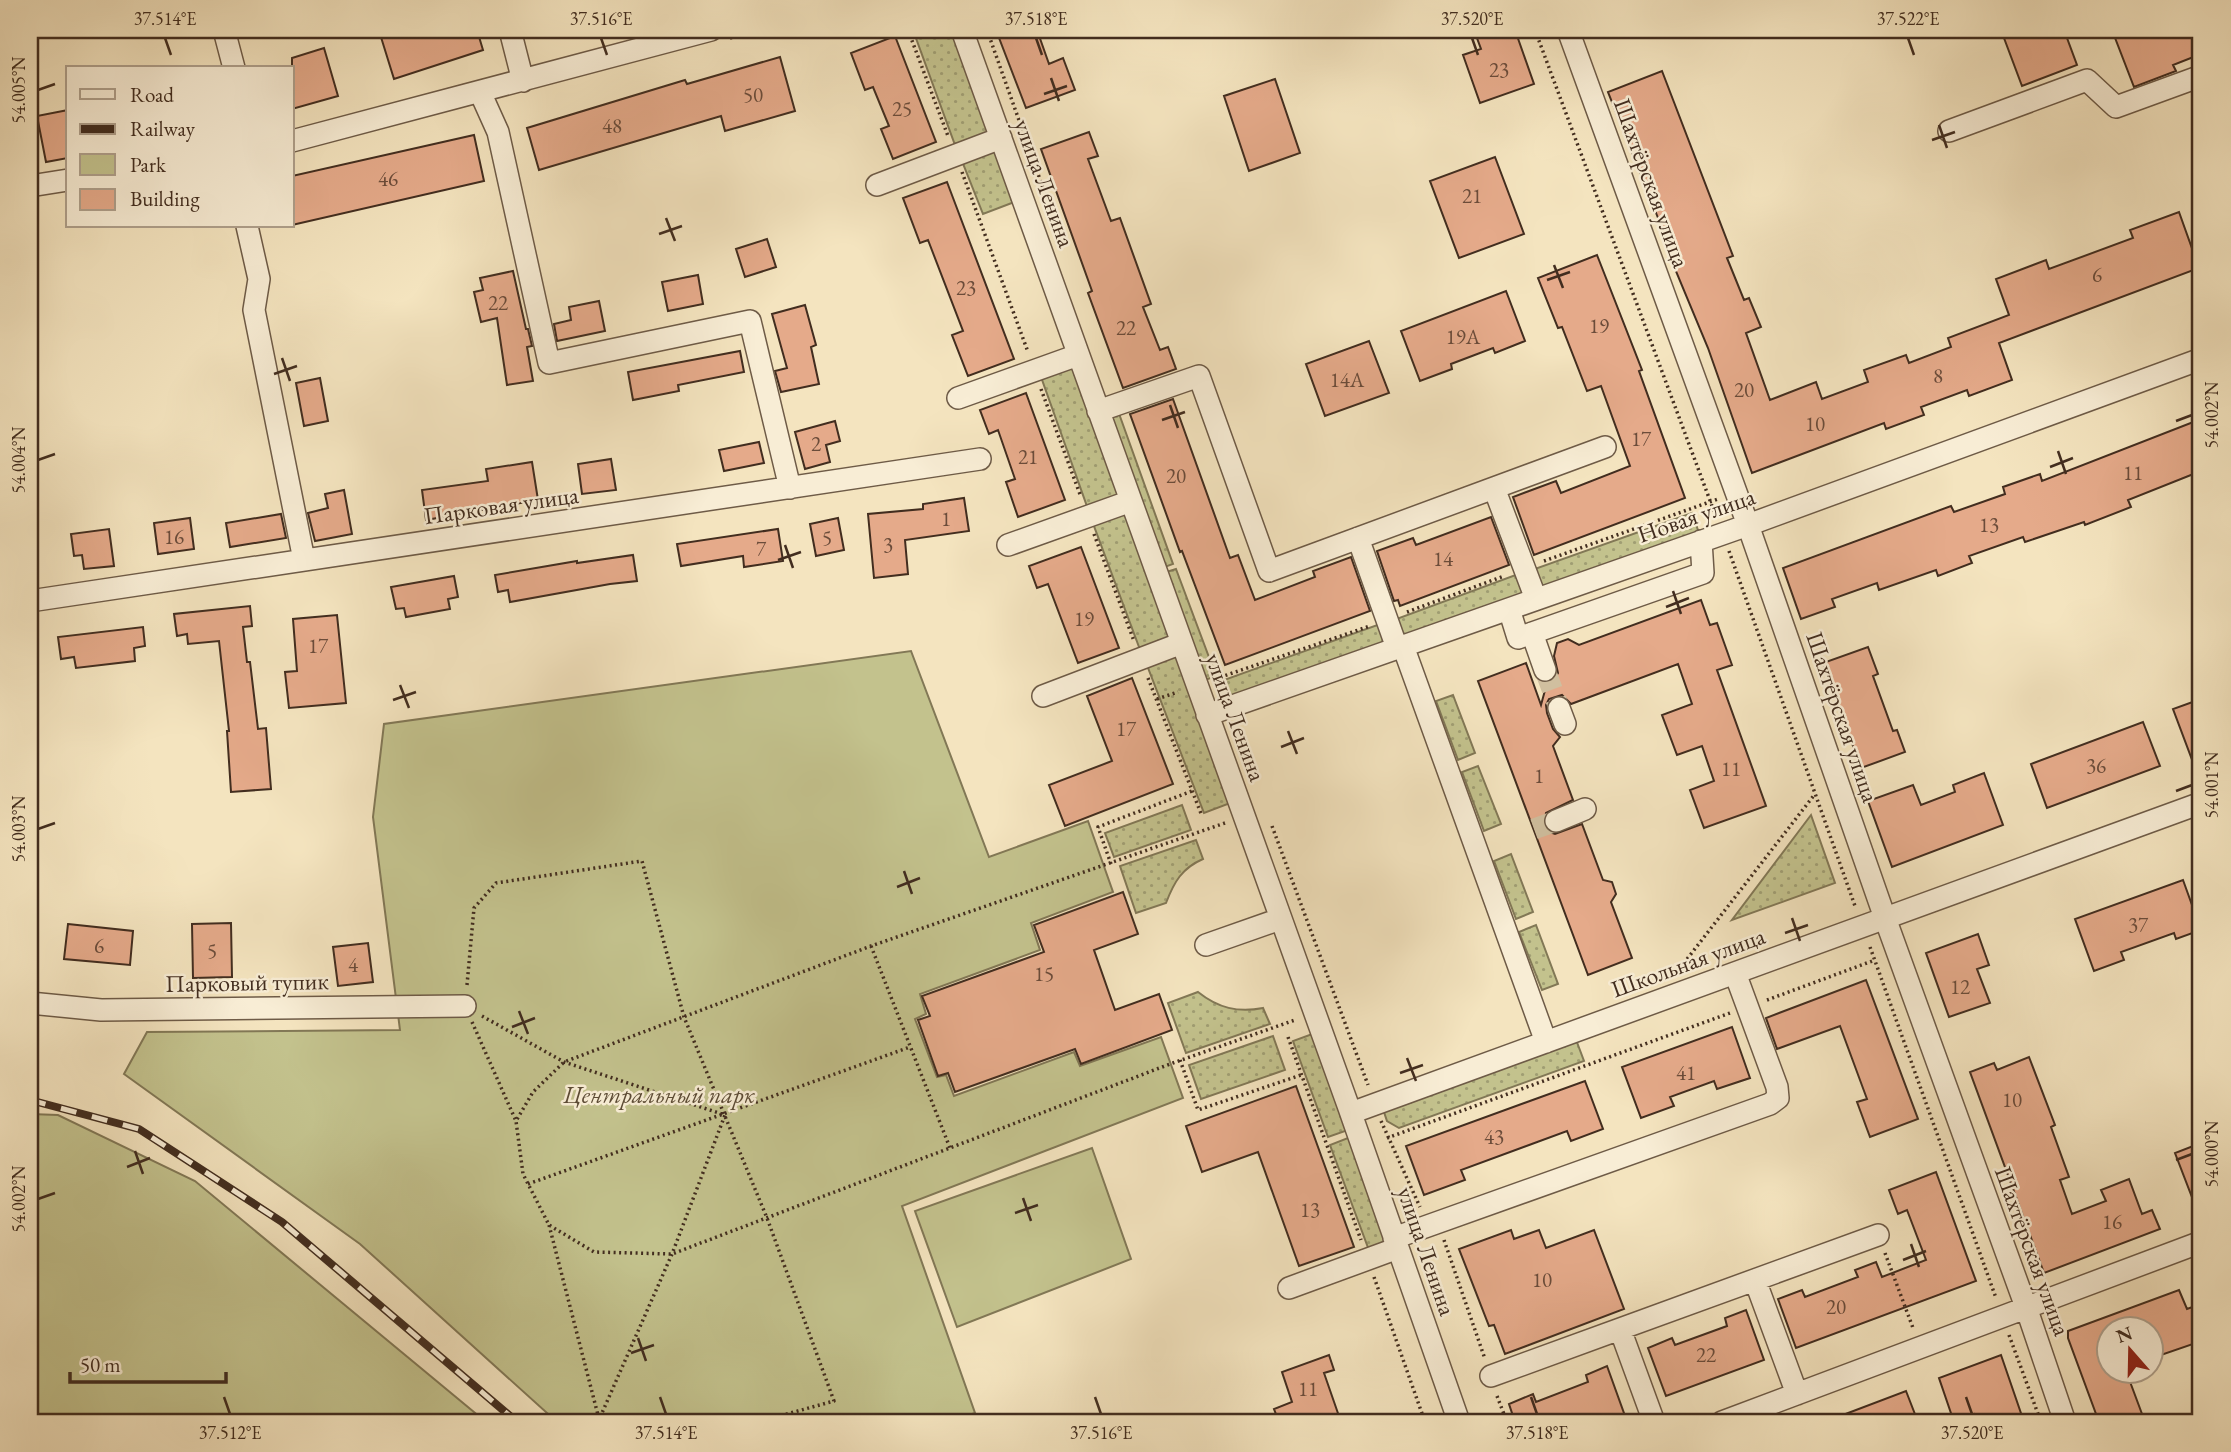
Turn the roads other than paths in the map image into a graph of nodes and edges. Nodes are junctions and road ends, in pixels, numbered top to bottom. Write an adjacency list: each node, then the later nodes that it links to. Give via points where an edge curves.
1 (225, 30): 6 (street)
2 (510, 30): 8 (street)
3 (711, 30): 8 (street)
4 (962, 30): 11 (street, улица Ленина)
5 (1568, 30): 26 (street, Шахтёрская улица)
6 (234, 66)
7 (2201, 76): 10 (street, via 2116,107 2087,80)
8 (523, 81): 9 (street)
9 (480, 92): 12 (street); 23 (street, via 498,132 549,363 750,321)
10 (1949, 131)
11 (1001, 138): 14 (street); 17 (street, улица Ленина)
12 (294, 140)
13 (66, 180): 15 (street)
14 (877, 185)
15 (30, 186)
16 (247, 228): 30 (street, via 259,279 254,310)
17 (1079, 355): 19 (street); 20 (street, улица Ленина)
18 (2201, 359): 26 (street, Новая улица)
19 (958, 398)
20 (1098, 411): 25 (street, улица Ленина); 27 (street, via 1199,376 1269,570)
21 (1605, 447): 24 (street)
22 (979, 459): 23 (street, Парковая улица)
23 (790, 488): 30 (street, Парковая улица)
24 (1494, 488): 27 (street); 31 (street)
25 (1131, 501): 29 (street); 35 (street, улица Ленина, via 1166,569)
26 (1748, 525): 28 (street, Новая улица); 43 (street, Шахтёрская улица)
27 (1358, 538): 36 (street)
28 (1701, 541): 31 (street, Новая улица); 34 (street, via 1703,573)
29 (1008, 545)
30 (304, 560): 32 (street, Парковая улица)
31 (1536, 599): 33 (street, Новая улица)
32 (30, 601)
33 (1509, 609): 34 (street, via 1518,638); 36 (street, Новая улица)
34 (1531, 634): 37 (street)
35 (1182, 643): 38 (street); 39 (street, улица Ленина)
36 (1400, 647): 39 (street, Новая улица); 49 (street)
37 (1545, 670)
38 (1043, 696)
39 (1207, 715): 44 (street, улица Ленина)
40 (2201, 803): 43 (street, Школьная улица)
41 (1585, 809): 42 (street)
42 (1556, 821)
43 (1885, 918): 46 (street, Школьная улица); 56 (street, Шахтёрская улица)
44 (1280, 919): 45 (street); 50 (street, улица Ленина)
45 (1206, 945)
46 (1735, 973): 49 (street, Школьная улица); 53 (street, via 1778,1098 1437,1222)
47 (30, 1003): 48 (street, Парковый тупик, via 101,1010)
48 (465, 1006)
49 (1546, 1042): 50 (street, Школьная улица)
50 (1351, 1112): 53 (street, улица Ленина)
51 (1878, 1234): 54 (street)
52 (2201, 1242): 56 (street)
53 (1396, 1243): 55 (street, via 1368,1259); 60 (street, улица Ленина)
54 (1755, 1280): 57 (street); 59 (street)
55 (1289, 1288)
56 (2026, 1307): 59 (street); 63 (street, Шахтёрская улица)
57 (1620, 1329): 58 (street); 61 (street)
58 (1491, 1376)
59 (1797, 1394): 62 (street)
60 (1459, 1422)
61 (1654, 1422)
62 (1722, 1422)
63 (2066, 1422)

